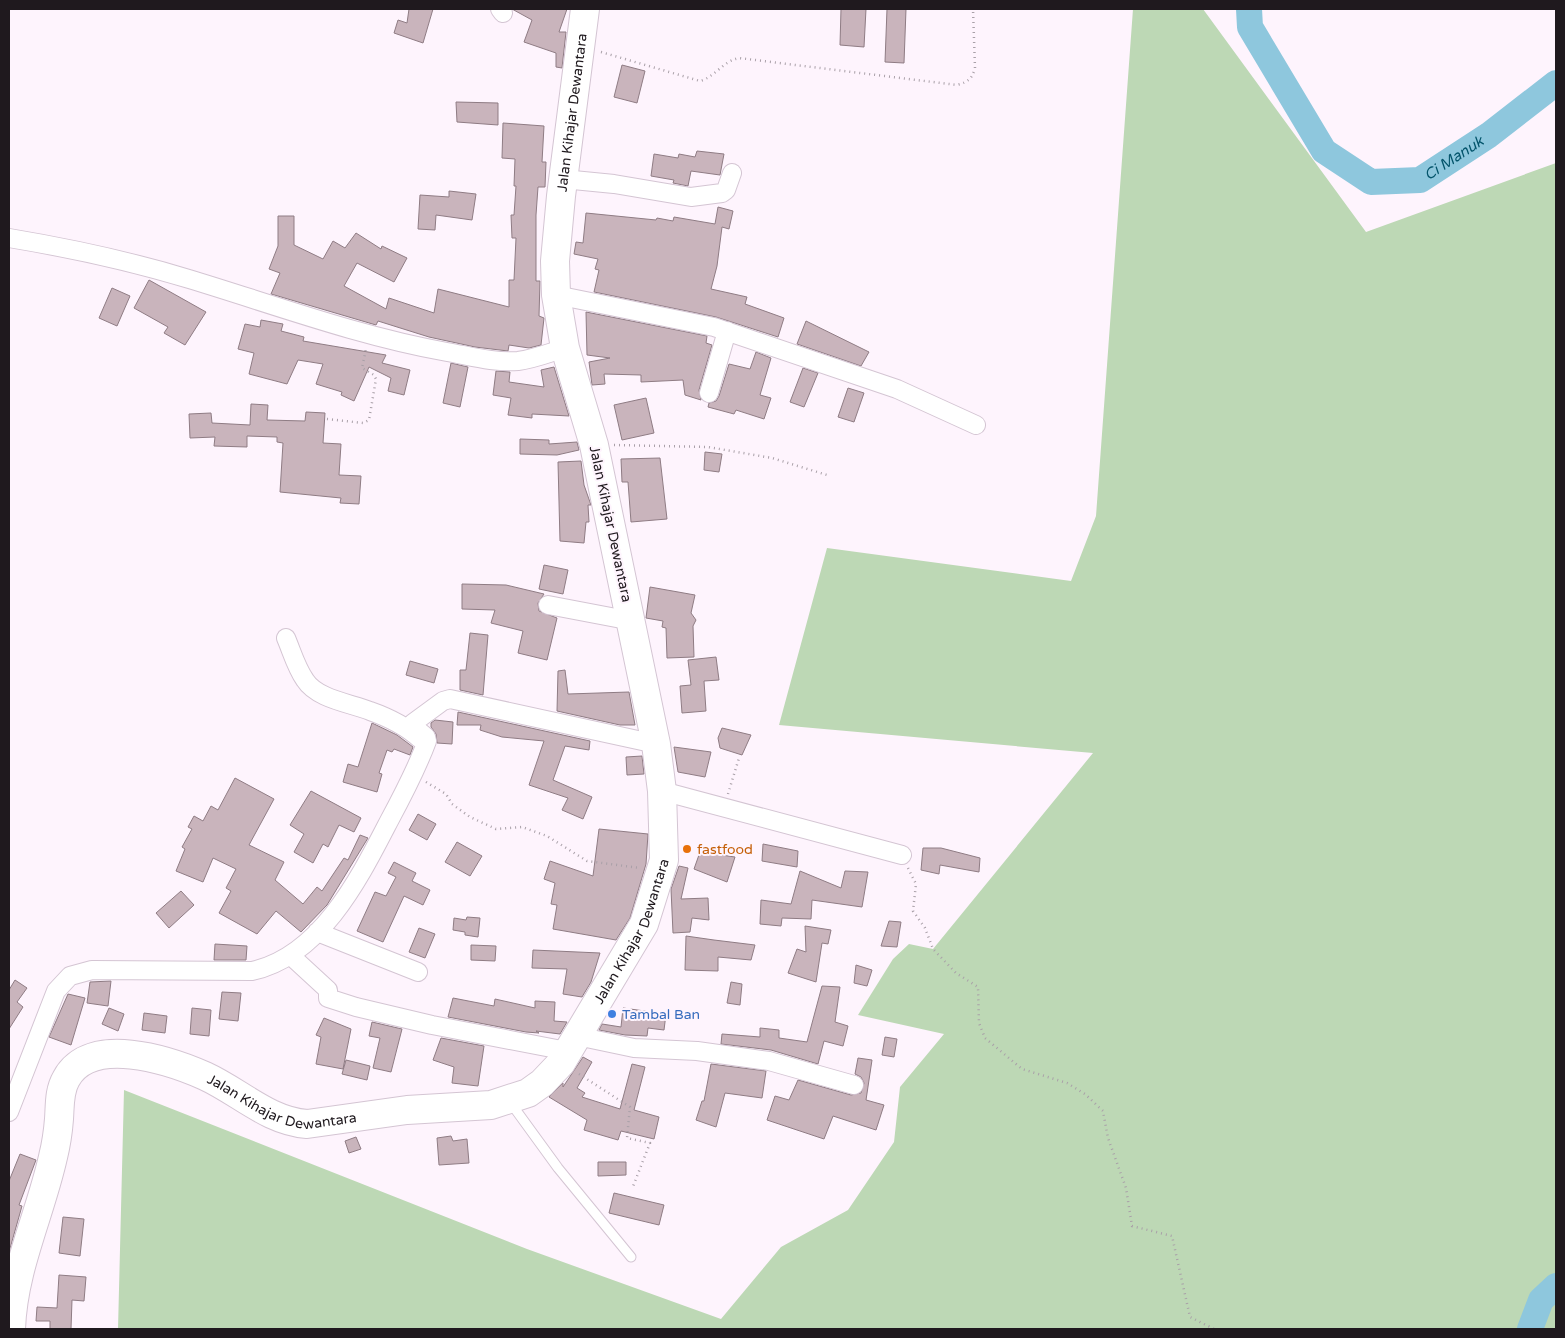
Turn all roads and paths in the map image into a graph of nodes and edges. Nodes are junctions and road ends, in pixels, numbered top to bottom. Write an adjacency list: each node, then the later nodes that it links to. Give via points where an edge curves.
1 (585, 9): 3 (main road, Jalan Kihajar Dewantara)
2 (973, 9): 3 (path, via 974,68 972,77 957,85 739,58 700,81)
3 (580, 45): 5 (main road, Jalan Kihajar Dewantara)
4 (732, 174): 5 (street, via 722,193 691,196)
5 (563, 179): 7 (main road, Jalan Kihajar Dewantara, via 555,261)
6 (9, 238): 9 (street, via 84,252 187,278)
7 (556, 295): 8 (street); 10 (main road, Jalan Kihajar Dewantara)
8 (727, 331): 11 (street); 13 (street, via 897,389)
9 (370, 336): 10 (street, via 493,360 535,358); 12 (path, via 362,366 376,378 369,420 363,423)
10 (565, 348): 14 (main road, Jalan Kihajar Dewantara)
11 (709, 393)
12 (327, 419)
13 (976, 425)
14 (594, 444): 15 (path, via 708,447 766,457); 17 (main road, Jalan Kihajar Dewantara)
15 (827, 475)
16 (548, 605): 17 (street)
17 (632, 621): 19 (main road, Jalan Kihajar Dewantara)
18 (286, 638): 20 (street, via 296,664 313,688 406,728 419,738)
19 (656, 744): 20 (street, via 446,699 414,723 414,727 427,738); 23 (main road, Jalan Kihajar Dewantara)
20 (424, 750): 22 (street)
21 (739, 758): 24 (path)
22 (416, 767): 26 (path, via 427,784 446,794 452,804 496,829 522,827 547,836 587,861); 27 (street, via 356,883)
23 (662, 791): 24 (street); 26 (main road, Jalan Kihajar Dewantara, via 664,860)
24 (724, 807): 25 (street)
25 (902, 855): 38 (path, via 916,884 913,911 925,928 933,949 956,973 978,987 978,1023 985,1038 1022,1069 1067,1083 1103,1111 1108,1138 1126,1188 1132,1226 1172,1236 1190,1317)
26 (661, 871): 30 (main road, Jalan Kihajar Dewantara, via 644,924)
27 (317, 932): 28 (street); 29 (street)
28 (290, 955): 30 (street, via 328,990 328,998 348,1005 432,1025); 33 (street, via 252,971 92,970 70,976 56,991)
29 (418, 972)
30 (568, 1050): 31 (street, via 613,1046 697,1051 769,1061); 32 (main road, Jalan Kihajar Dewantara, via 542,1083); 34 (path, via 630,1107 627,1138 650,1143)
31 (854, 1085)
32 (509, 1100): 35 (lane, via 558,1168); 36 (main road, Jalan Kihajar Dewantara, via 475,1107 406,1110 319,1124 291,1123 206,1076 182,1067 132,1055 105,1054 88,1058 73,1068 60,1093 57,1138 49,1173)
33 (9, 1112)
34 (632, 1189)
35 (631, 1257)
36 (14, 1269): 37 (main road, Jalan Kihajar Dewantara)
37 (11, 1329)
38 (1214, 1329)

